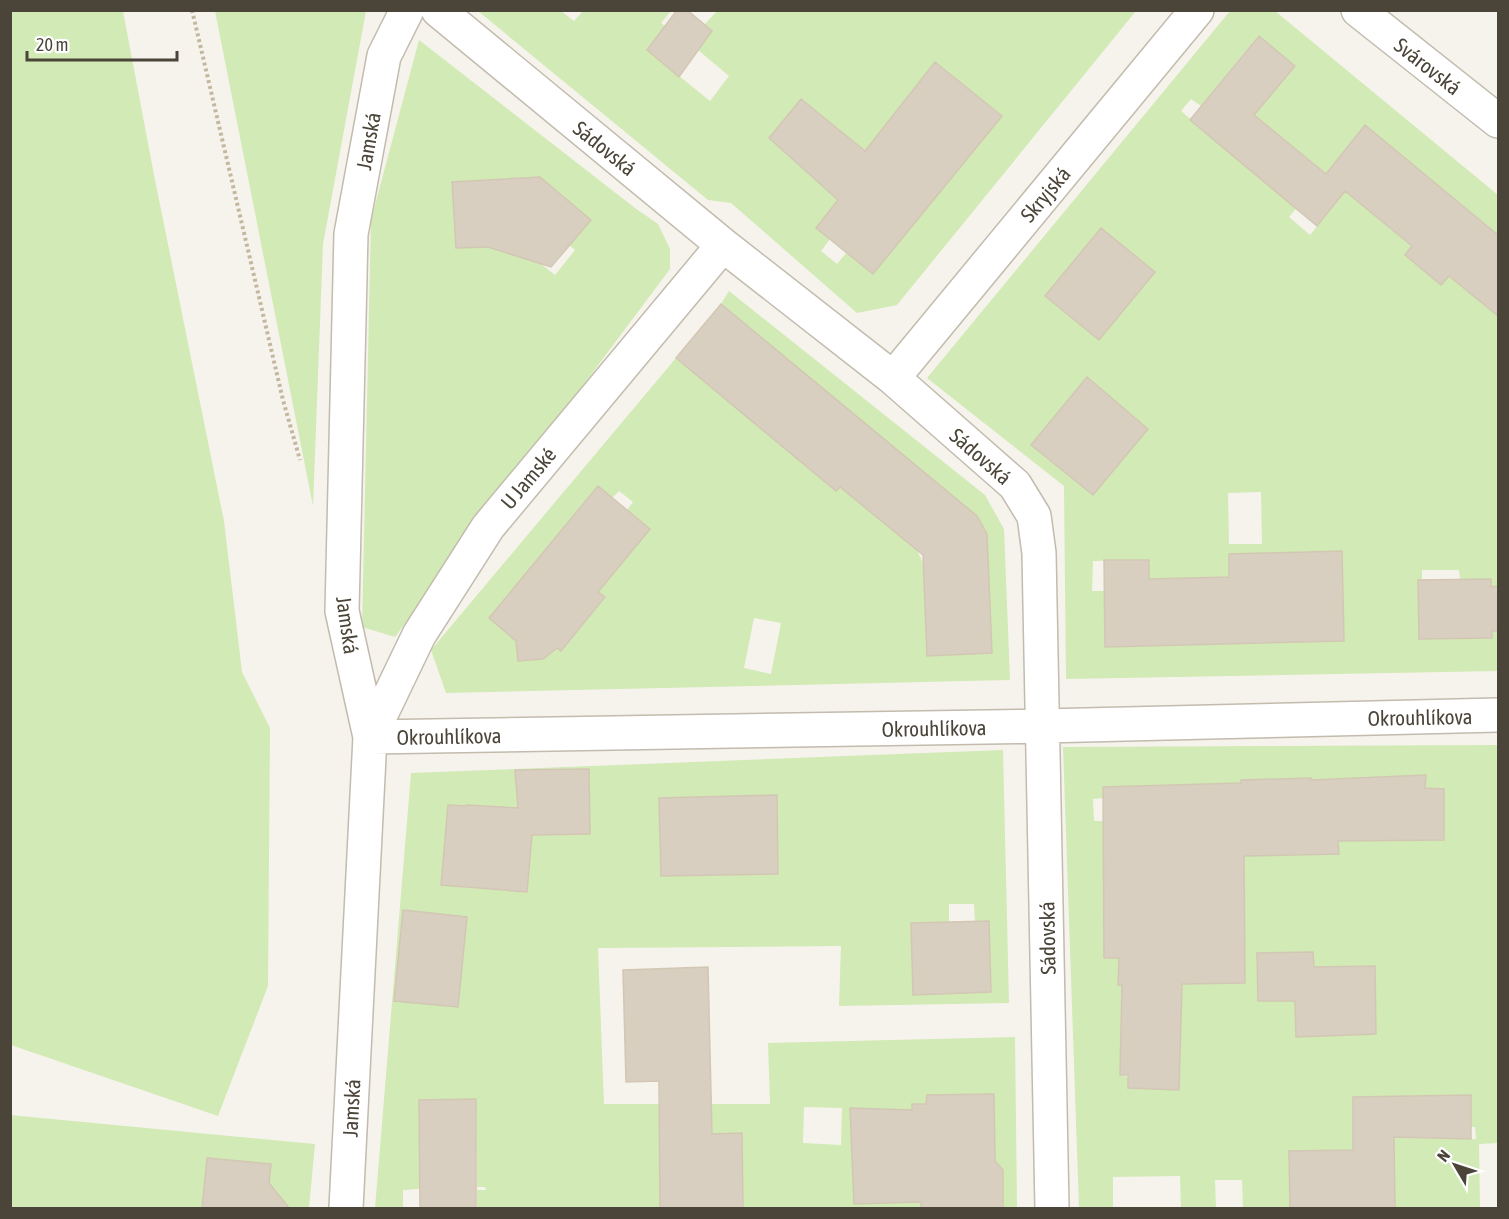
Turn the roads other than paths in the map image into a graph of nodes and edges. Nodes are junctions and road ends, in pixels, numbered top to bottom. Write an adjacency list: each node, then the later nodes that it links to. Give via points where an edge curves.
1 (406, 10): 10 (street, Jamská, via 384,56 351,234 342,611)
2 (438, 10): 6 (street, Sádovská)
3 (1197, 10): 7 (street, Skryjská)
4 (1358, 10): 5 (street, Svárovská)
5 (1498, 121)
6 (723, 245): 7 (street, Sádovská); 10 (street, U Jamské, via 488,527 419,635)
7 (893, 378): 9 (street, Sádovská, via 1015,485 1034,516 1039,553)
8 (1498, 715): 9 (street, Okrouhlíkova)
9 (1044, 726): 10 (street, Okrouhlíkova); 12 (street, Sádovská)
10 (370, 737): 11 (street, Jamská)
11 (346, 1209)
12 (1052, 1209)

